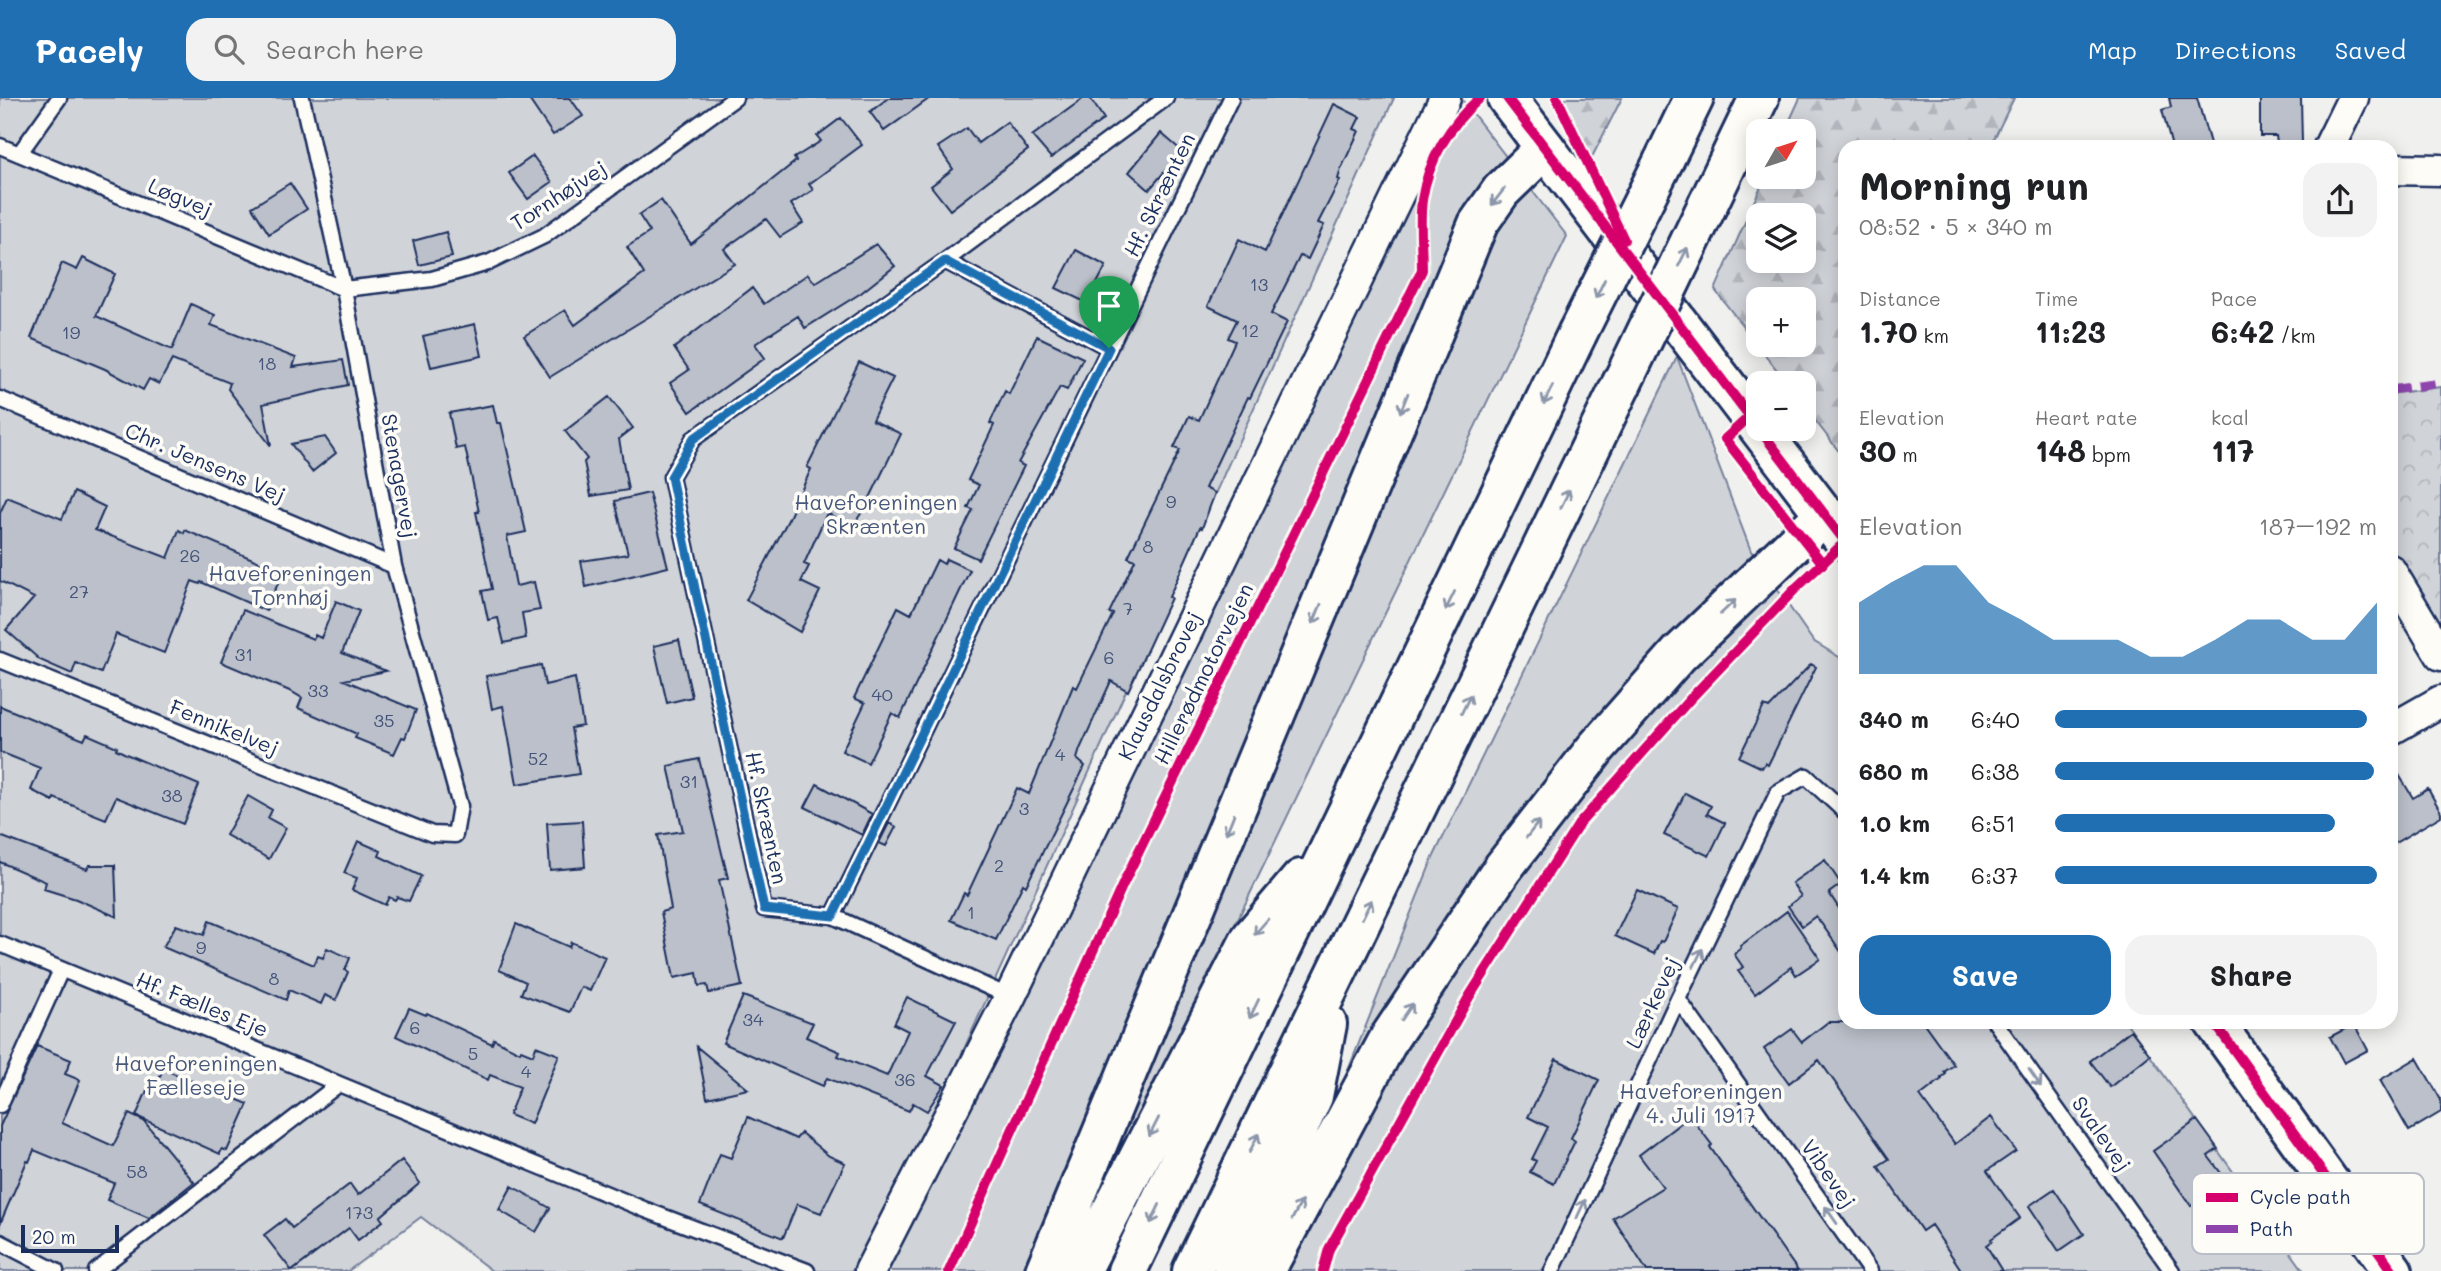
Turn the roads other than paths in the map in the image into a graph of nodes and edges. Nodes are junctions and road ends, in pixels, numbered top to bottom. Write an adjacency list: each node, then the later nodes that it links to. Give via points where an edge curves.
1 (59, 98): 14 (lane)
2 (302, 98): 18 (lane, Stenagervej)
3 (735, 98): 18 (lane, Tornhøjvej, via 544,236 488,263 432,279)
4 (1166, 98): 17 (lane, Hf. Skrænten)
5 (1231, 98): 19 (lane, Hf. Skrænten)
6 (1445, 98): 35 (street, Klausdalsbrovej)
7 (1507, 98): 13 (main road)
8 (1694, 98): 30 (main road, one-way to 30, bridge)
9 (1759, 98): 34 (main road, one-way to 9, bridge)
10 (2353, 98): 11 (street)
11 (2332, 140)
12 (0, 146): 14 (lane, Løgvej)
13 (1545, 148): 21 (main road); 48 (main road, one-way to 48, via 1501,191 1478,224)
14 (19, 154): 18 (lane, Løgvej)
15 (2398, 169): 16 (street)
16 (2441, 170)
17 (945, 261): 19 (lane); 31 (lane, Hf. Skrænten, via 693,439 671,477 764,909)
18 (344, 289): 22 (lane, Stenagervej)
19 (1109, 348): 31 (lane, Hf. Skrænten)
20 (0, 399): 22 (lane, Chr. Jensens Vej)
21 (1835, 527): 53 (main road, one-way to 21, via 1390,1037 1503,867 1596,748 1679,654)
22 (394, 566): 29 (lane, Stenagervej, via 460,806 455,835)
23 (2398, 583): 24 (street)
24 (2441, 655)
25 (0, 660): 29 (lane, Fennikelvej)
26 (2441, 701): 27 (street)
27 (2398, 725)
28 (1838, 805): 36 (lane, Lærkevej, one-way to 28, via 1778,792 1806,776)
29 (432, 834)
30 (1337, 838): 49 (main road, one-way to 49, via 1251,937); 50 (main road, one-way to 50)
31 (833, 916): 35 (lane)
32 (0, 944): 33 (lane, Hf. Fælles Eje)
33 (61, 970): 39 (lane, Hf. Fælles Eje); 40 (lane)
34 (1337, 970): 51 (main road, one-way to 34); 52 (main road, via 1313,1096)
35 (1010, 997): 47 (street, Klausdalsbrovej)
36 (1678, 999): 54 (lane, Lærkevej, one-way to 36); 55 (lane, Vibevej, one-way to 36)
37 (2000, 1029): 56 (lane, Svalevej, one-way to 56)
38 (2219, 1029): 41 (main road)
39 (339, 1084): 45 (lane); 46 (lane, Hf. Fælles Eje)
40 (0, 1105)
41 (2323, 1173)
42 (0, 1242): 44 (lane)
43 (2381, 1254): 57 (main road)
44 (56, 1271)
45 (96, 1271)
46 (807, 1271)
47 (870, 1271)
48 (1045, 1271)
49 (1081, 1271)
50 (1127, 1271)
51 (1192, 1271)
52 (1233, 1271)
53 (1265, 1271)
54 (1552, 1271)
55 (1870, 1271)
56 (2172, 1271)
57 (2393, 1271)

